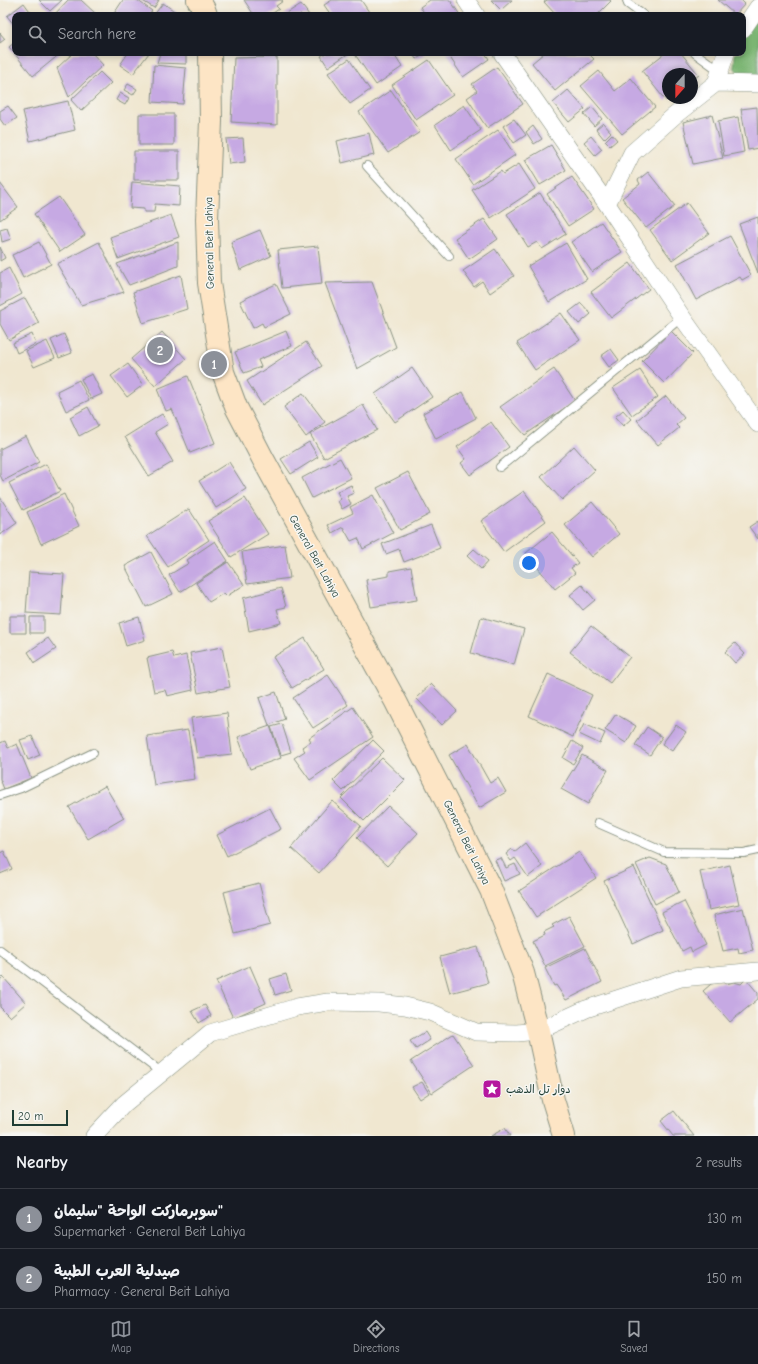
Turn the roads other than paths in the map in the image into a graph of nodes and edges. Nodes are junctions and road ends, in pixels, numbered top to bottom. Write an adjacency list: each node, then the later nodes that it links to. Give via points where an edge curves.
1 (198, 0): 5 (main road)
2 (466, 0): 6 (street)
3 (627, 0): 7 (lane, via 628,4)
4 (758, 7): 8 (street)
5 (205, 12)
6 (474, 12)
7 (639, 12)
8 (746, 25)
9 (210, 56): 27 (main road, General Beit Lahiya, via 211,121 207,219 209,283 223,372 236,407 396,702 491,890 522,973)
10 (504, 56): 16 (street)
11 (698, 56): 13 (lane)
12 (725, 56): 13 (street)
13 (718, 77): 14 (street); 16 (street, via 632,153)
14 (758, 84)
15 (367, 166): 17 (lane)
16 (607, 204): 18 (street)
17 (449, 256)
18 (682, 317): 19 (street); 20 (lane)
19 (758, 424)
20 (500, 467)
21 (93, 754): 22 (lane, via 21,788)
22 (0, 795)
23 (598, 823): 24 (lane, via 664,852 744,853)
24 (758, 850)
25 (0, 950): 28 (lane)
26 (758, 971): 27 (street, via 681,978 586,1008)
27 (538, 1031): 28 (street, via 476,1032 430,1012 405,1006 328,1002 297,1006 210,1033); 30 (main road, General Beit Lahiya, via 553,1100)
28 (162, 1073): 29 (street, via 124,1104)
29 (94, 1136)
30 (564, 1136)

